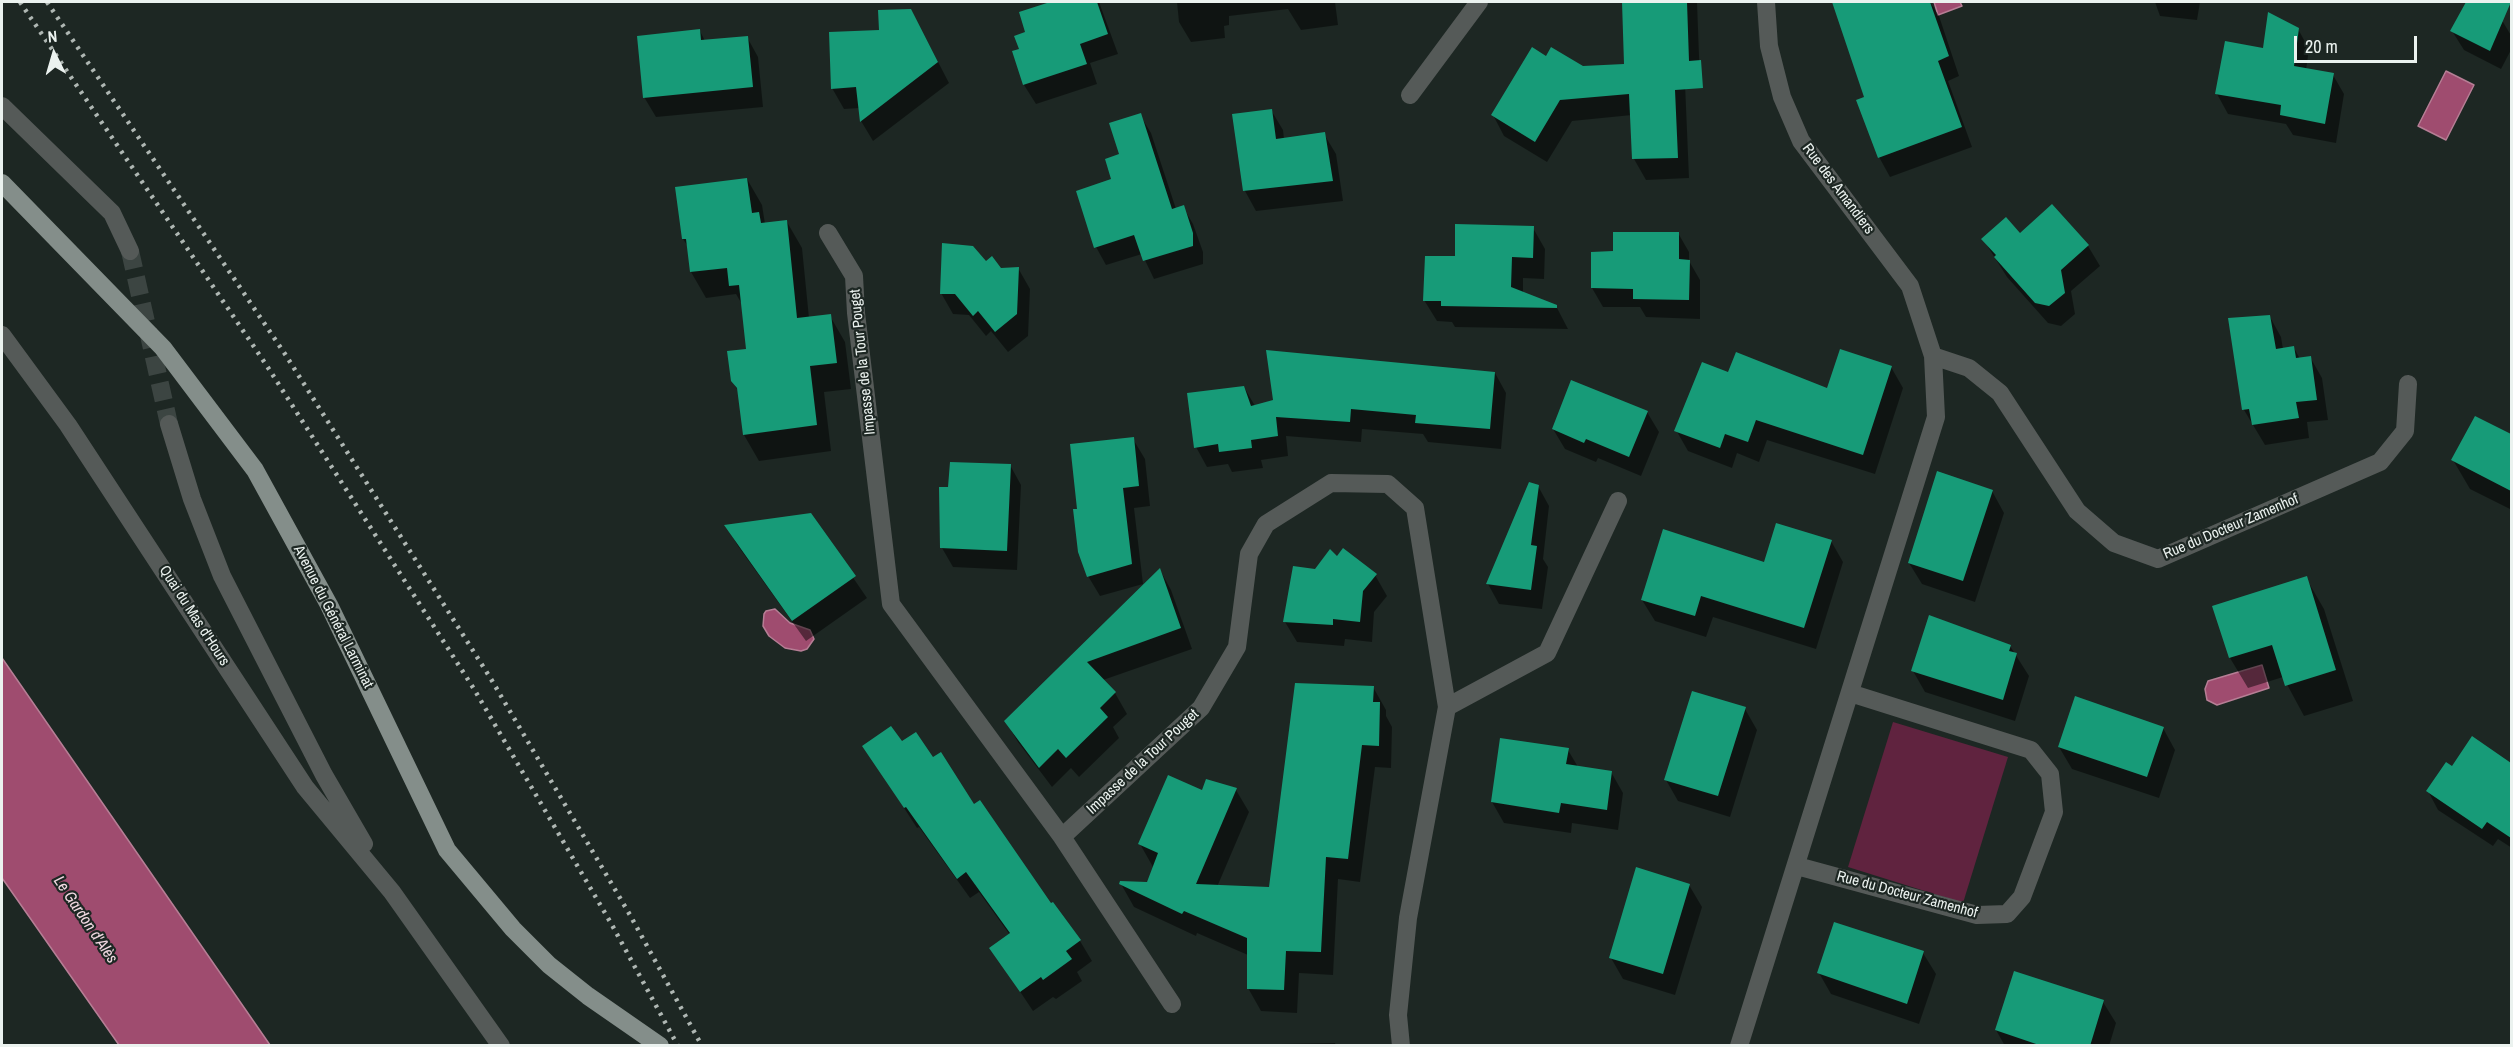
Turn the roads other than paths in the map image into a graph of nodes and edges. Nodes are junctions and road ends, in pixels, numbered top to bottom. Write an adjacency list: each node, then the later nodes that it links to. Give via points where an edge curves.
1 (1479, 2): 3 (street)
2 (1766, 2): 9 (street, Rue des Amandiers, via 1769,46 1782,97 1801,141 1910,286)
3 (1410, 95)
4 (2, 106): 7 (street, via 112,213)
5 (2, 183): 20 (main road, Avenue du Général Larminat, via 163,348 255,470 328,605 447,850 513,929 549,964)
6 (828, 233): 15 (street, Impasse de la Tour Pouget, via 854,276 891,604)
7 (130, 251)
8 (2, 335): 17 (street, Quai du Mas d'Hours, via 68,425 305,787)
9 (1933, 356): 10 (street, Rue du Docteur Zamenhof, via 1969,368 2000,393 2077,511 2114,543 2158,559 2380,462 2405,430); 13 (street, via 1936,417)
10 (2408, 384)
11 (169, 424): 17 (street, Quai du Mas d'Hours, via 222,576 324,775)
12 (1618, 501): 14 (street, via 1547,653)
13 (1850, 693): 16 (street); 16 (street, Rue du Docteur Zamenhof, via 2031,750 2050,774 2054,812 2022,897 2007,914 1977,915)
14 (1447, 707): 15 (street, Impasse de la Tour Pouget, via 1415,508 1388,484 1332,483 1266,524 1249,554 1238,647 1201,708); 21 (street, Impasse de la Tour Pouget, via 1408,918 1398,1015)
15 (1062, 837): 18 (street, Impasse de la Tour Pouget)
16 (1797, 866): 22 (street)
17 (392, 892): 19 (street, Quai du Mas d'Hours)
18 (1172, 1004)
19 (501, 1046)
20 (660, 1046)
21 (1401, 1046)
22 (1739, 1046)

